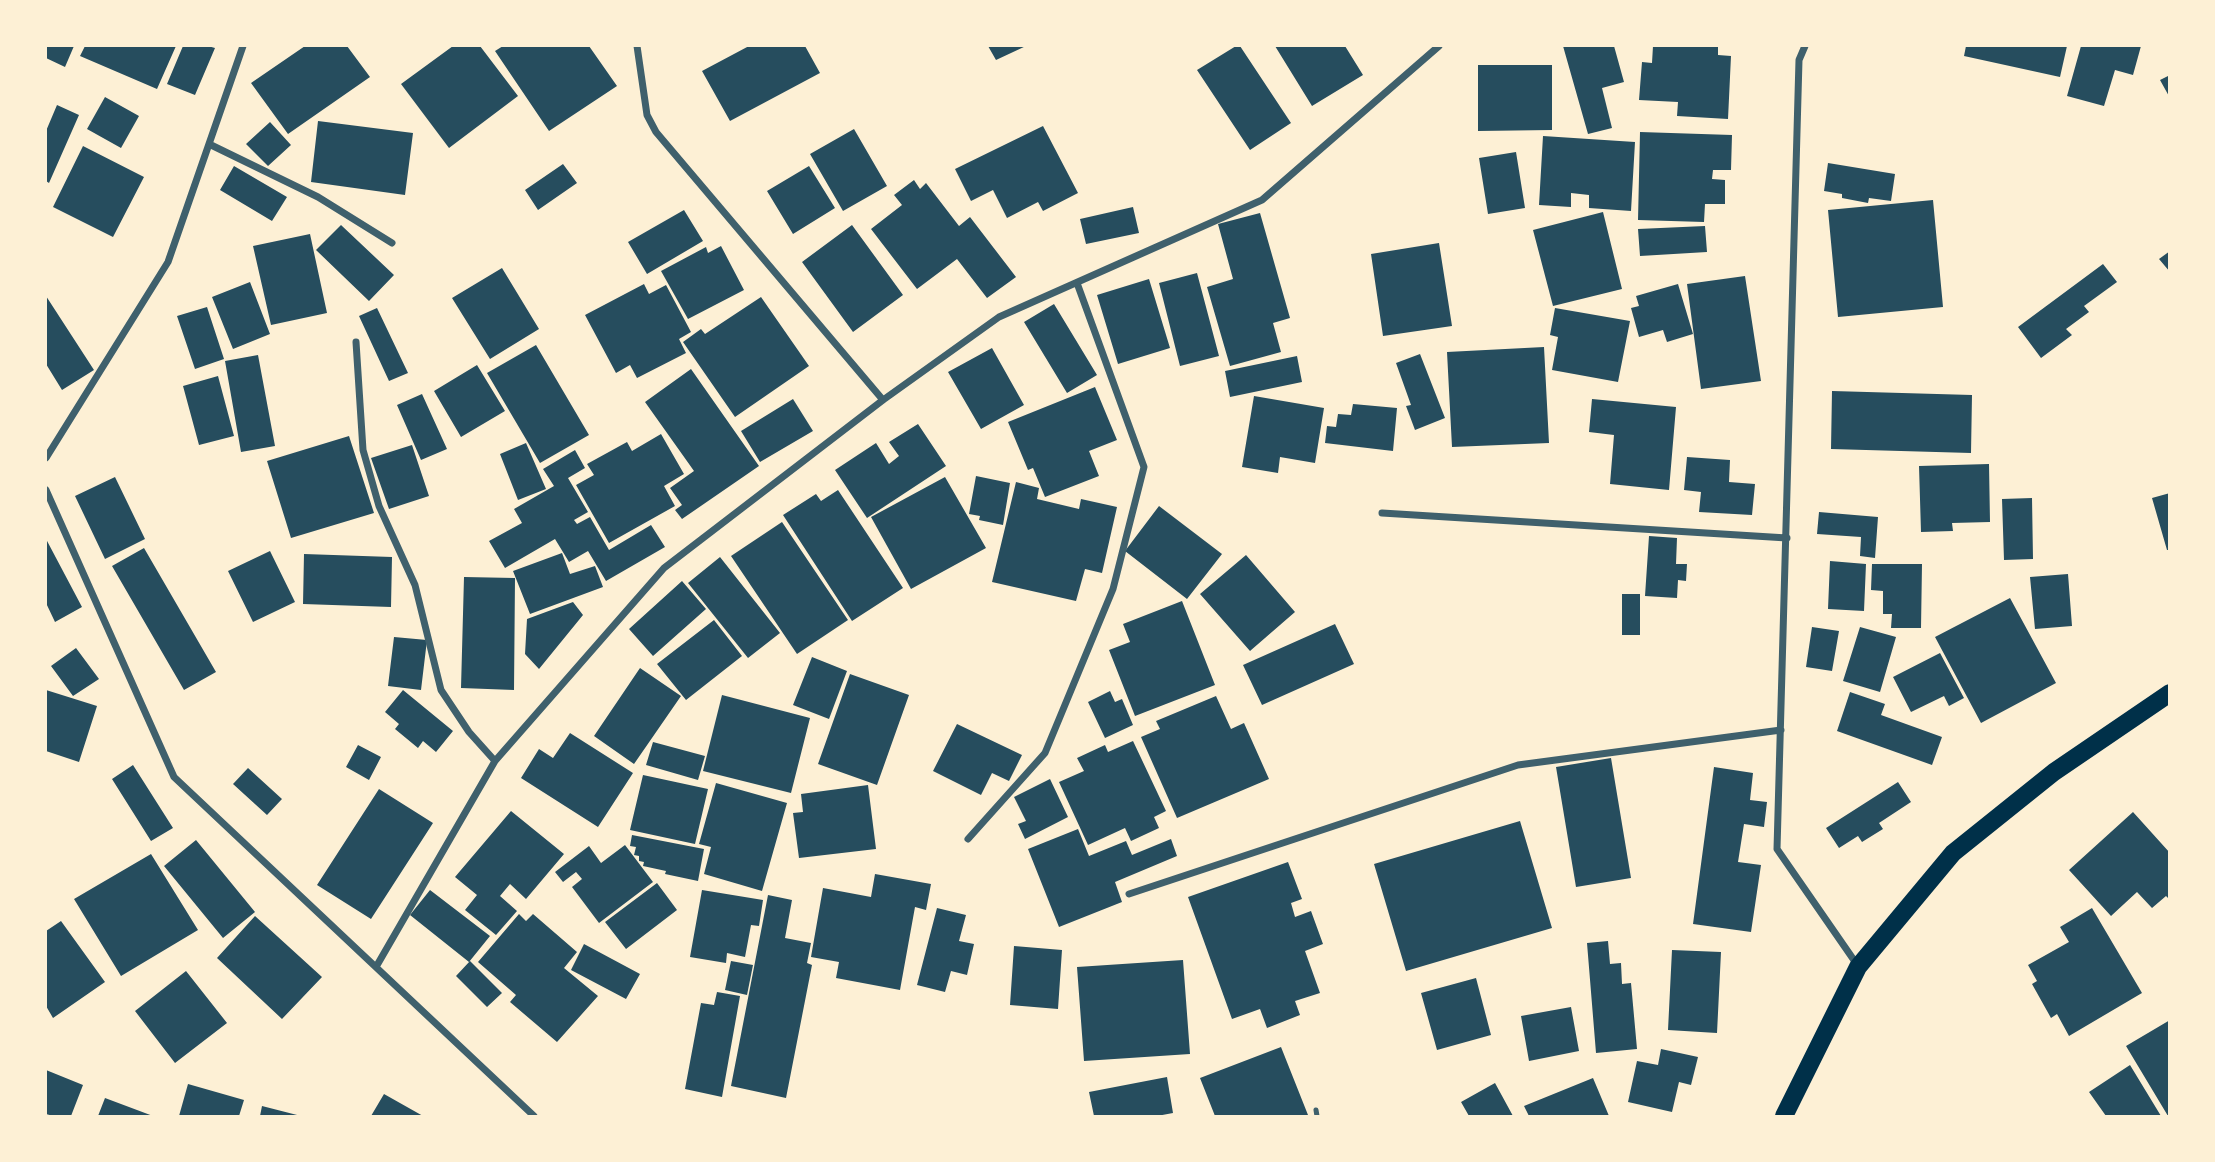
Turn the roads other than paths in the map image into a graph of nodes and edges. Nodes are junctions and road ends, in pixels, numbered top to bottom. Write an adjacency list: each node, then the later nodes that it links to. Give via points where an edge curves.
1 (243, 46): 5 (street)
2 (637, 46): 9 (street, via 647,114 656,132)
3 (1439, 46): 7 (street, via 1262,200)
4 (1805, 46): 13 (street, via 1799,60)
5 (209, 144): 6 (street, via 318,197); 10 (street, via 168,262)
6 (392, 243)
7 (1077, 283): 9 (street, via 999,317); 17 (street, via 1144,467 1113,589 1045,753)
8 (356, 342): 16 (street, via 363,450 379,506 415,585 442,690)
9 (883, 400): 16 (street, via 664,568)
10 (46, 458)
11 (46, 490): 19 (street, via 174,777)
12 (1382, 513): 13 (street)
13 (1787, 538): 15 (street)
14 (2169, 693): 20 (main road, via 2054,772 1953,853)
15 (1781, 730): 18 (street, via 1517,765); 20 (street, via 1777,849)
16 (495, 761): 19 (street)
17 (968, 839)
18 (1129, 894)
19 (376, 967): 21 (street)
20 (1858, 967): 22 (main road)
21 (534, 1116)
22 (1784, 1116)

